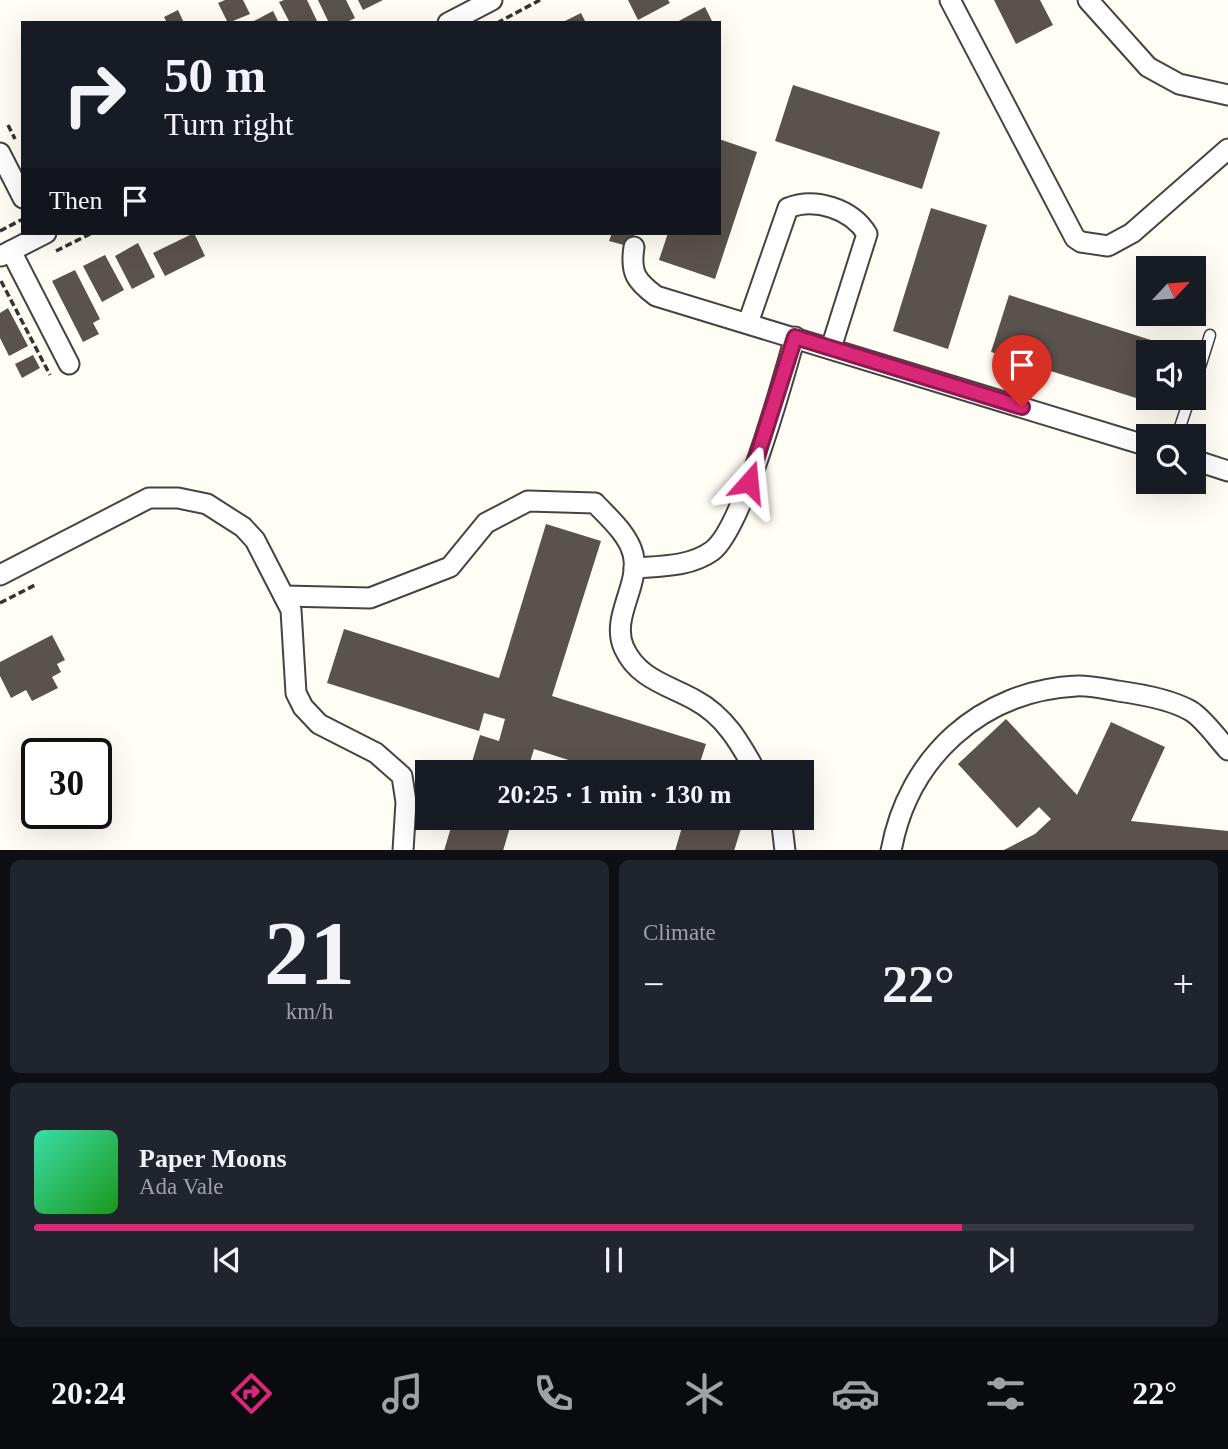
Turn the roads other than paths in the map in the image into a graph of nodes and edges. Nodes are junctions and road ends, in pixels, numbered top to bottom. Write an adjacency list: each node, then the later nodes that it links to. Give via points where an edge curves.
1 (492, 0): 4 (street)
2 (950, 0): 6 (street, via 1081,242 1108,246 1132,233)
3 (1088, 0): 5 (street, via 1149,67 1179,84)
4 (452, 21)
5 (1228, 95)
6 (1228, 149)
7 (0, 153): 8 (street)
8 (21, 194)
9 (39, 235): 11 (street)
10 (634, 247): 12 (street, via 631,266 641,285 656,296)
11 (6, 254): 17 (street)
12 (748, 323): 14 (street); 15 (street, via 788,208 801,203 827,205 861,224 867,234)
13 (1210, 335): 16 (lane)
14 (795, 337): 15 (street); 21 (street, via 727,535 714,550 684,564)
15 (831, 348): 18 (street)
16 (1206, 348)
17 (69, 363)
18 (1136, 442)
19 (1206, 464): 20 (street)
20 (1228, 471)
21 (634, 568): 23 (street, via 633,553 594,503 528,501 486,523 450,568 401,588 370,598); 25 (street, via 621,619 622,646 636,668 696,700 732,728)
22 (0, 575): 23 (street, via 149,498 178,498 207,503 243,527 255,540)
23 (284, 596): 27 (street, via 293,621 296,693 303,707 318,724 376,753 402,776 406,802)
24 (1228, 750): 29 (street, via 1191,711 1136,693 1077,686 1005,699 959,729 920,773 895,829)
25 (749, 760)
26 (783, 830): 28 (street)
27 (402, 850)
28 (785, 850)
29 (891, 850)

